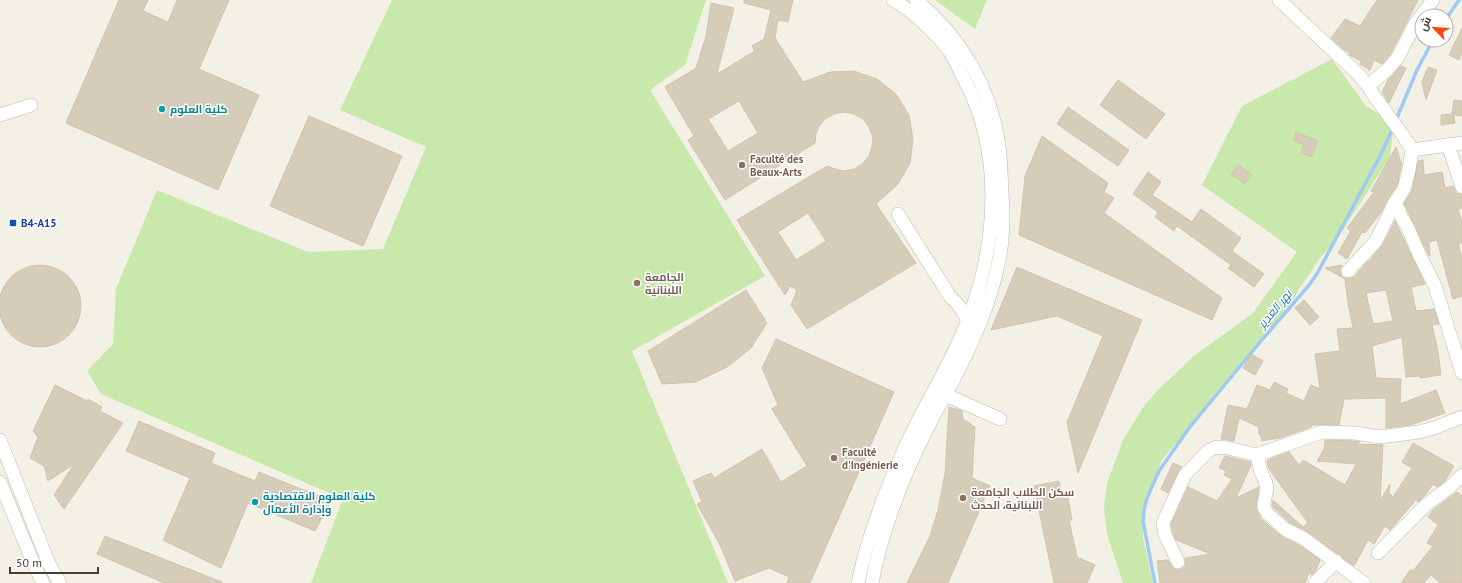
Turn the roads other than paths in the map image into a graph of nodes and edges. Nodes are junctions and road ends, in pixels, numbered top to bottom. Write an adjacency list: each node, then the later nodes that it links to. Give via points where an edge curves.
1 (893, 0): 15 (street, via 914,14 950,52 971,91 987,140 992,186 989,244)
2 (916, 0): 15 (street, via 944,27 970,61 985,93 997,131 1003,219 1001,249 993,284)
3 (1279, 0): 5 (street)
4 (1432, 0): 5 (street, via 1415,24 1398,57)
5 (1368, 86): 10 (street)
6 (32, 105): 7 (street)
7 (0, 115)
8 (1462, 143): 9 (street)
9 (1448, 145): 10 (street); 11 (street)
10 (1412, 150): 12 (street, via 1410,170 1404,189)
11 (1462, 187)
12 (1395, 202): 14 (street, via 1376,241); 16 (street, via 1435,286)
13 (898, 214): 15 (street, via 949,296)
14 (1348, 271)
15 (973, 322): 17 (street); 29 (street, via 944,371 893,476 870,536)
16 (1462, 374)
17 (946, 395): 19 (street); 30 (street, via 922,438 902,484 883,536)
18 (1462, 417): 21 (street, via 1419,432 1379,437 1322,432)
19 (1000, 419)
20 (0, 440): 28 (street, via 49,564)
21 (1257, 455): 25 (street, via 1228,448 1216,448 1208,451 1185,476 1163,523 1165,535); 26 (street, via 1266,483 1264,508 1268,514 1286,530 1303,538)
22 (1462, 475): 24 (street, via 1427,504)
23 (0, 482): 27 (street, via 34,567)
24 (1378, 554)
25 (1178, 562)
26 (1336, 562): 31 (street); 32 (street)
27 (43, 583)
28 (60, 583)
29 (858, 583)
30 (872, 583)
31 (1315, 583)
32 (1364, 583)

